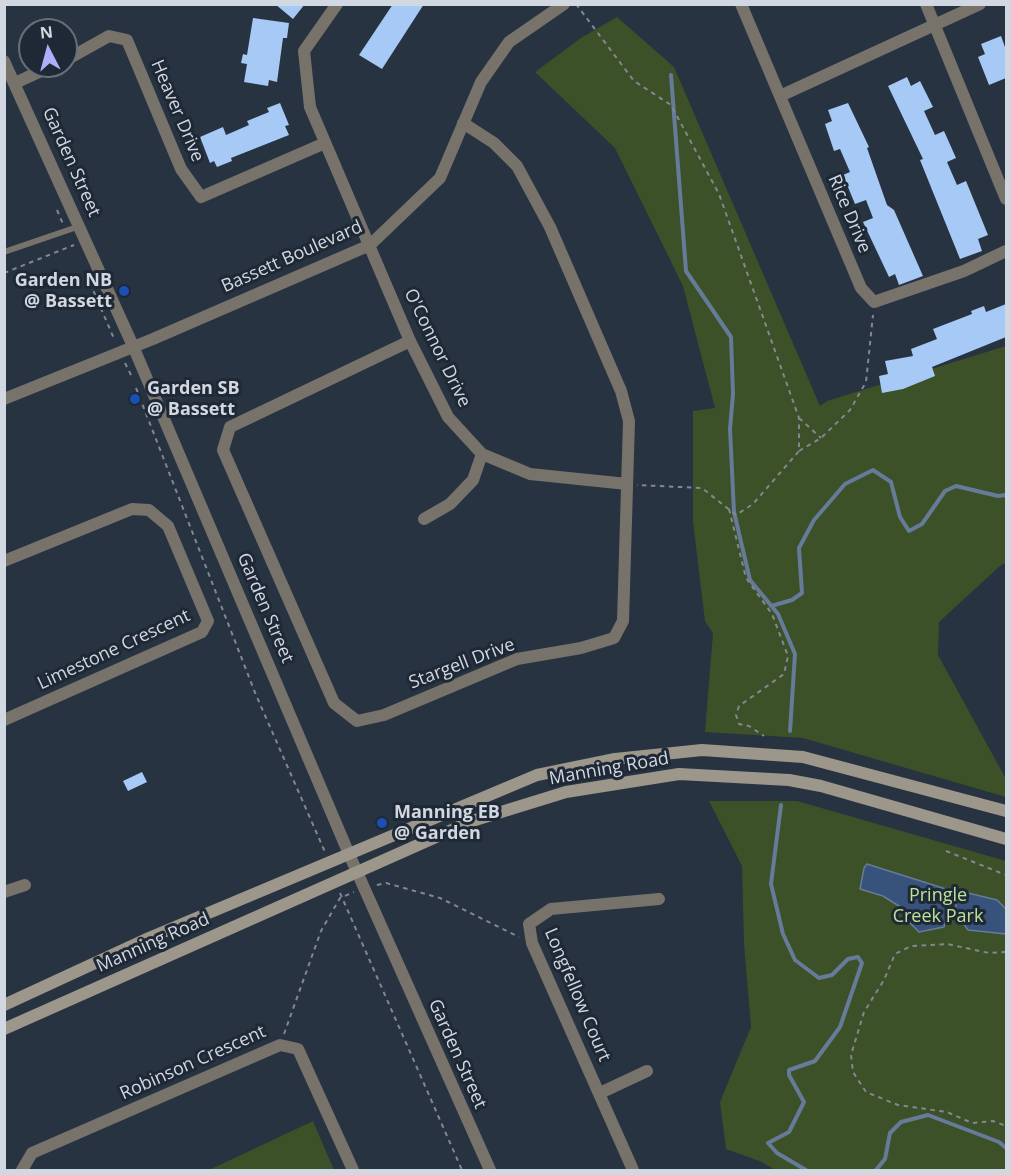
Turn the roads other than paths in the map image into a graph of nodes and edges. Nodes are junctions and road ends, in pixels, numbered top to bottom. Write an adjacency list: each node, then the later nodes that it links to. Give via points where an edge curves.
1 (337, 4): 13 (street, O'Connor Drive, via 303,51 310,107)
2 (564, 4): 12 (street, Bassett Boulevard, via 509,42 481,82)
3 (741, 4): 11 (street, Rice Drive)
4 (926, 4): 6 (street)
5 (980, 4): 6 (street)
6 (935, 24): 11 (street); 14 (street)
7 (78, 53): 13 (street, Heaver Drive, via 109,36 127,40 181,169 201,197)
8 (4, 61): 10 (street, Garden Street)
9 (26, 78): 10 (street)
10 (15, 83): 15 (street, Garden Street)
11 (780, 96): 17 (street, Rice Drive, via 861,288 874,302 964,271)
12 (463, 123): 16 (street, Bassett Boulevard, via 440,178); 23 (street, Stargell Drive, via 494,143 517,166 550,226 621,391 629,421)
13 (325, 143): 16 (street, O'Connor Drive)
14 (1006, 199)
15 (80, 226): 18 (lane); 20 (street, Garden Street)
16 (369, 245): 19 (street, O'Connor Drive); 20 (street, Bassett Boulevard)
17 (1006, 251)
18 (4, 252)
19 (410, 341): 22 (street, O'Connor Drive, via 448,417); 23 (street, Stargell Drive, via 230,427 223,450 334,703 357,721 384,715 517,660 614,638 623,621)
20 (133, 346): 21 (street, Bassett Boulevard); 29 (street, Garden Street)
21 (4, 399)
22 (482, 454): 23 (street, O'Connor Drive, via 530,474); 24 (street, via 473,480 450,504)
23 (627, 484)
24 (424, 519)
25 (4, 561): 26 (street, Limestone Crescent, via 132,509 149,510 168,526 208,621 202,632)
26 (4, 720)
27 (1006, 811): 29 (main road, Manning Road, via 803,757 702,750 615,759 537,775)
28 (1006, 839): 30 (main road, Manning Road, via 821,786 757,777 679,774 566,792 472,821)
29 (349, 854): 30 (street, Garden Street); 34 (main road, Manning Road, via 149,938)
30 (358, 873): 35 (main road, Manning Road); 40 (street, Garden Street)
31 (25, 885): 32 (street)
32 (4, 892)
33 (659, 899): 37 (street, Longfellow Court, via 551,909 529,924 532,943)
34 (4, 1005)
35 (4, 1029)
36 (647, 1071): 37 (street)
37 (600, 1093): 41 (street, Longfellow Court)
38 (22, 1170): 39 (street, Robinson Crescent, via 32,1153 280,1045 298,1049)
39 (353, 1170)
40 (490, 1170)
41 (633, 1170)

